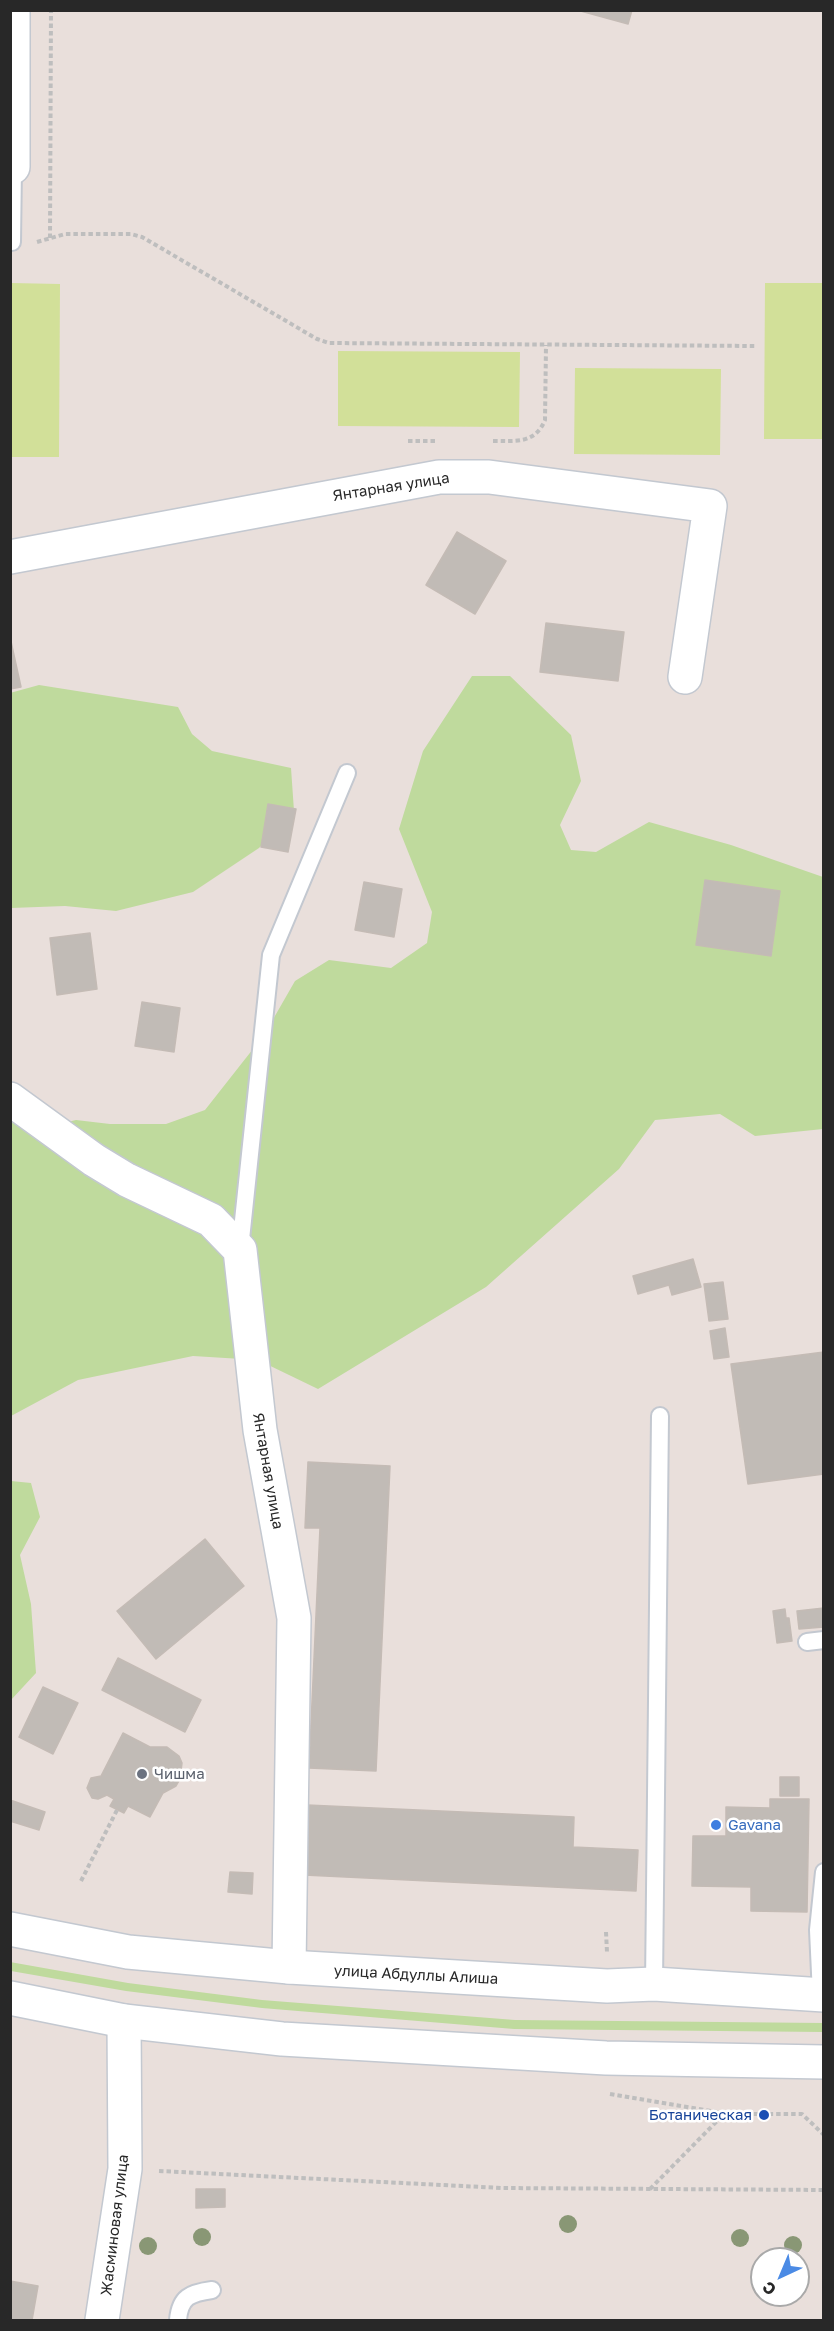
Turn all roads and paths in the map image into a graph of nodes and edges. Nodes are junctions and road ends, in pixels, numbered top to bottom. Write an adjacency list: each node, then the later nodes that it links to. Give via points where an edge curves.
1 (13, 10): 3 (street)
2 (51, 10): 4 (path)
3 (11, 166): 5 (lane)
4 (50, 238): 5 (path); 6 (path, via 65,234 142,237 329,343)
5 (12, 242)
6 (546, 345): 7 (path); 10 (path, via 543,426 523,441)
7 (756, 346)
8 (408, 441): 9 (path)
9 (443, 441)
10 (489, 441)
11 (10, 557): 12 (street, Янтарная улица, via 439,477 489,477 710,506)
12 (685, 677)
13 (347, 773): 15 (lane, via 271,955)
14 (10, 1099): 15 (street, via 118,1175 211,1220)
15 (240, 1250): 23 (street, Янтарная улица, via 260,1430 294,1618)
16 (660, 1416): 24 (lane)
17 (117, 1810): 19 (path)
18 (824, 1872): 25 (lane, via 818,1930)
19 (81, 1881)
20 (10, 1929): 23 (street, улица Абдуллы Алиша, via 128,1952)
21 (606, 1932): 22 (path)
22 (607, 1954)
23 (289, 1967): 24 (street, улица Абдуллы Алиша, via 607,1986)
24 (654, 1984): 25 (street, улица Абдуллы Алиша)
25 (822, 1995)
26 (10, 1998): 27 (street)
27 (124, 2020): 28 (street, via 282,2039 548,2055); 32 (street, Жасминовая улица)
28 (824, 2062)
29 (608, 2089): 30 (path, via 608,2094)
30 (724, 2114): 31 (path, via 802,2114); 33 (path)
31 (824, 2135)
32 (125, 2169): 33 (path, via 503,2188); 36 (street, Жасминовая улица)
33 (650, 2189): 34 (path)
34 (824, 2190)
35 (212, 2290): 37 (lane, via 194,2292 182,2302)
36 (102, 2320)
37 (178, 2320)

